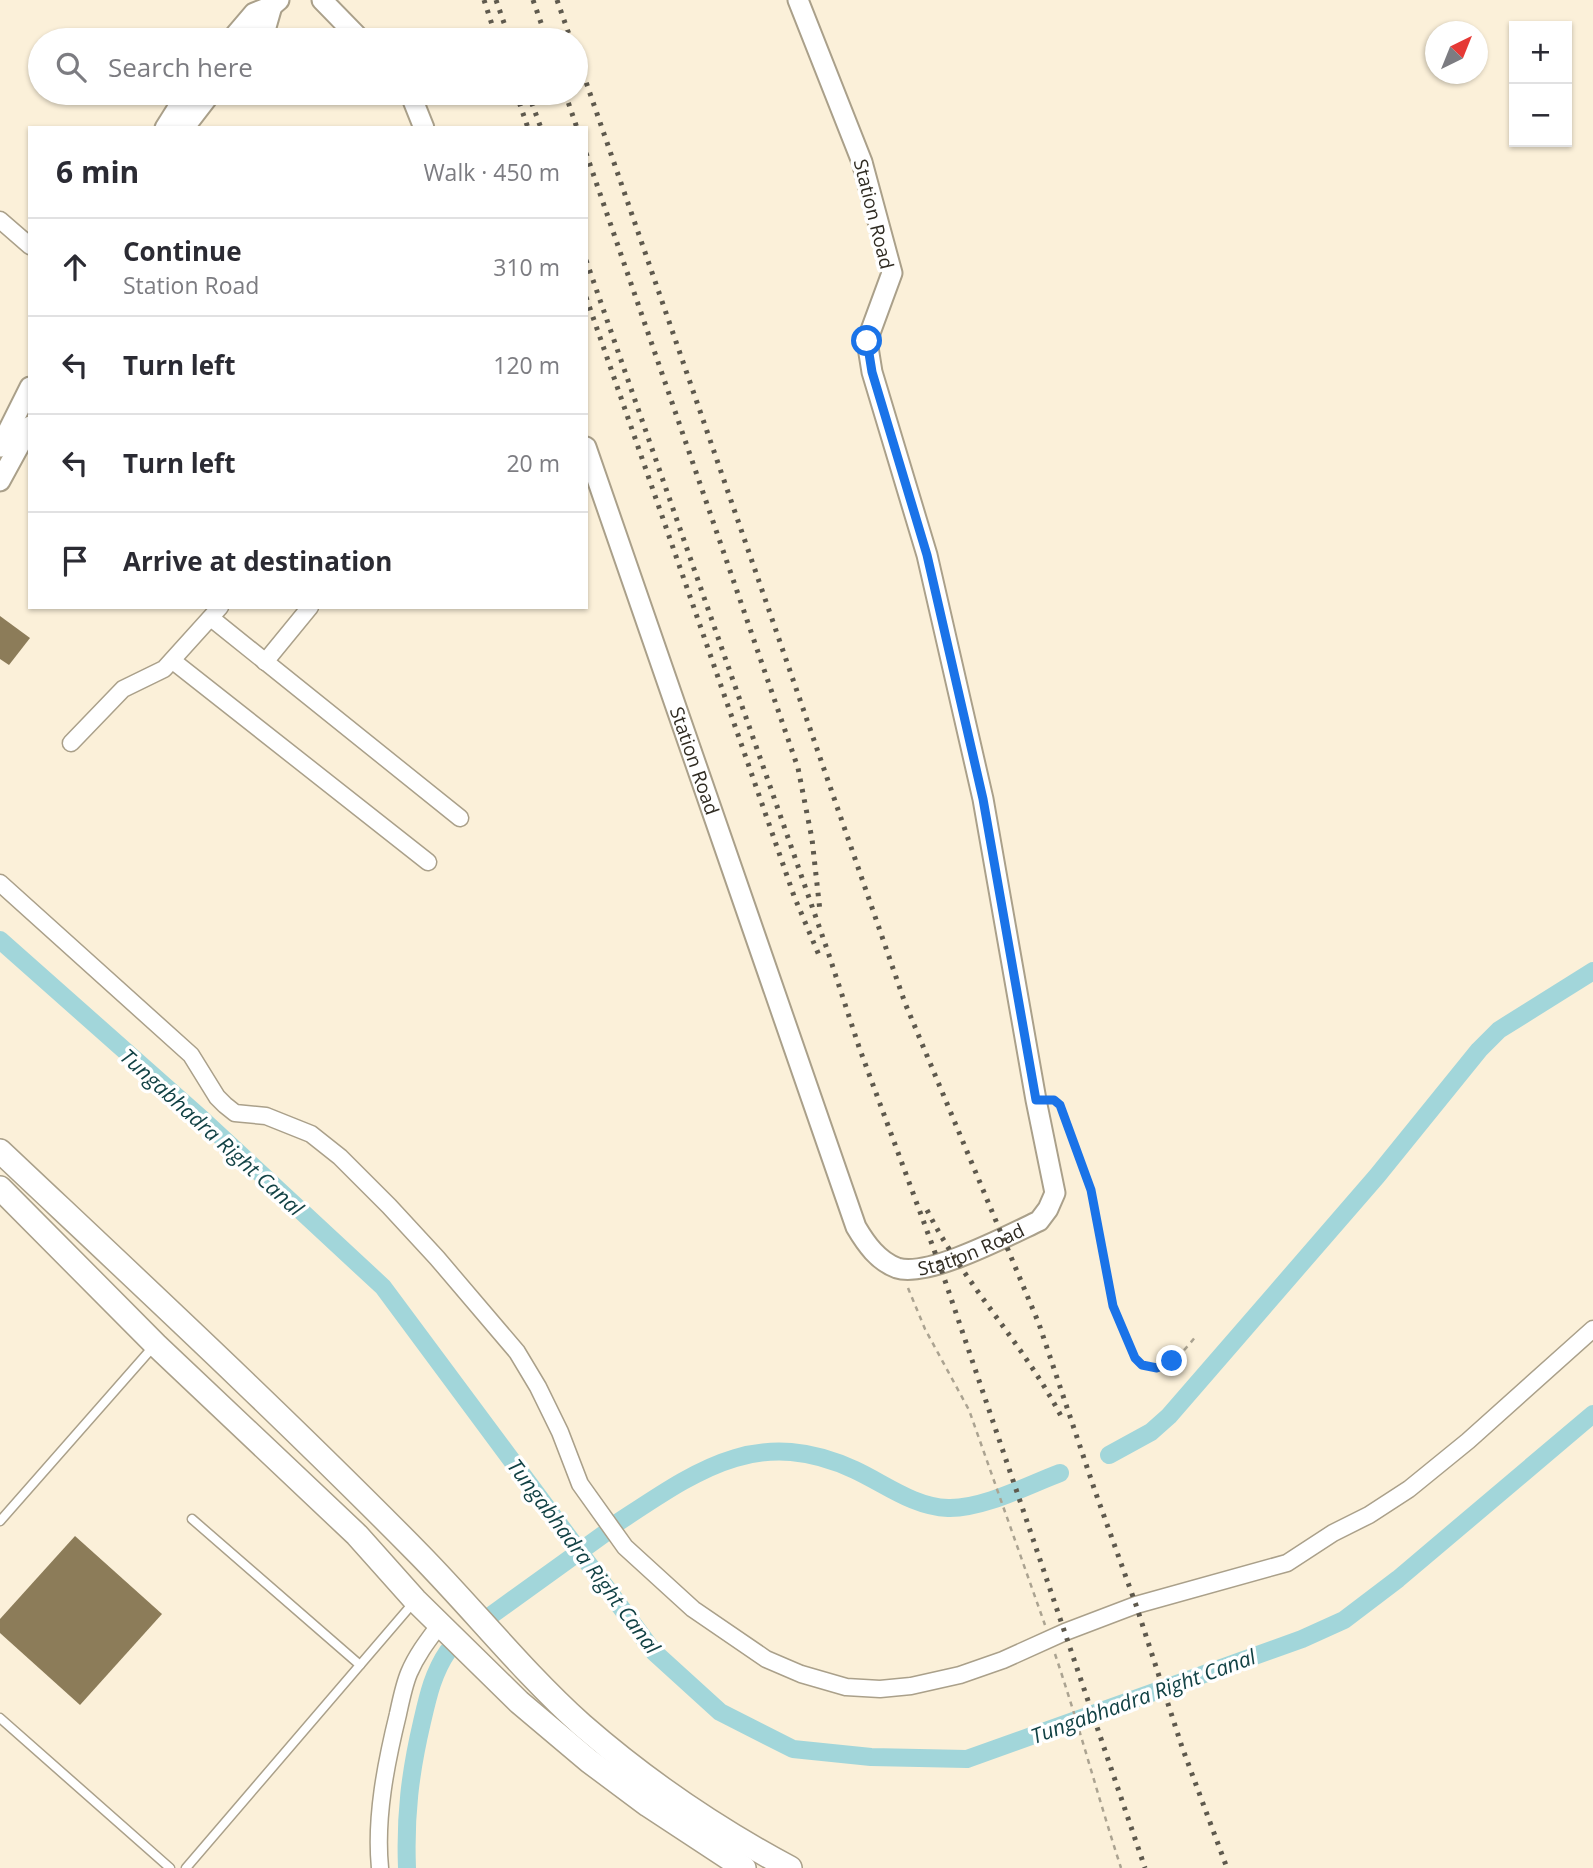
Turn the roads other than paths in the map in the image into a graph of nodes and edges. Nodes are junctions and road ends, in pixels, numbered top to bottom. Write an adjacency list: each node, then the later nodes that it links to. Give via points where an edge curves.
1 (322, 0): 6 (street)
2 (798, 0): 18 (street, Station Road, via 862,162 892,273 867,341 872,372 927,555 983,799 1055,1193 1039,1221 940,1266 900,1269 866,1244 856,1227)
3 (276, 3): 4 (street, via 254,13); 5 (street)
4 (241, 28)
5 (265, 28)
6 (350, 28)
7 (179, 105): 10 (street)
8 (202, 105): 11 (street)
9 (415, 105): 12 (street)
10 (166, 126)
11 (186, 126)
12 (423, 126)
13 (0, 220): 14 (street)
14 (28, 244)
15 (28, 391): 17 (street)
16 (28, 430): 19 (street)
17 (0, 447)
18 (588, 453)
19 (0, 481)
20 (308, 609): 23 (street)
21 (215, 613): 22 (street); 23 (street)
22 (173, 661): 24 (street, via 151,678 123,689); 26 (street)
23 (265, 662): 25 (street)
24 (71, 743)
25 (460, 818)
26 (428, 862)
27 (0, 883): 30 (street, via 191,1055 225,1105 235,1113 266,1116 311,1134 389,1206 517,1352 560,1432 580,1484 625,1547 693,1609 766,1660 846,1687 911,1686 960,1675 1136,1605 1287,1563 1409,1489)
28 (0, 1151): 42 (main road, via 420,1555 582,1725 653,1782)
29 (0, 1188): 31 (main road)
30 (1593, 1329)
31 (156, 1345): 33 (lane); 34 (main road, via 357,1535)
32 (192, 1518): 36 (lane)
33 (0, 1521)
34 (415, 1600): 35 (main road); 36 (lane)
35 (441, 1623): 40 (street, via 408,1675 398,1712 381,1812); 41 (main road, via 519,1702 589,1761)
36 (360, 1665): 39 (lane)
37 (0, 1718): 38 (lane)
38 (170, 1868)
39 (186, 1868)
40 (380, 1868)
41 (744, 1868)
42 (790, 1868)

